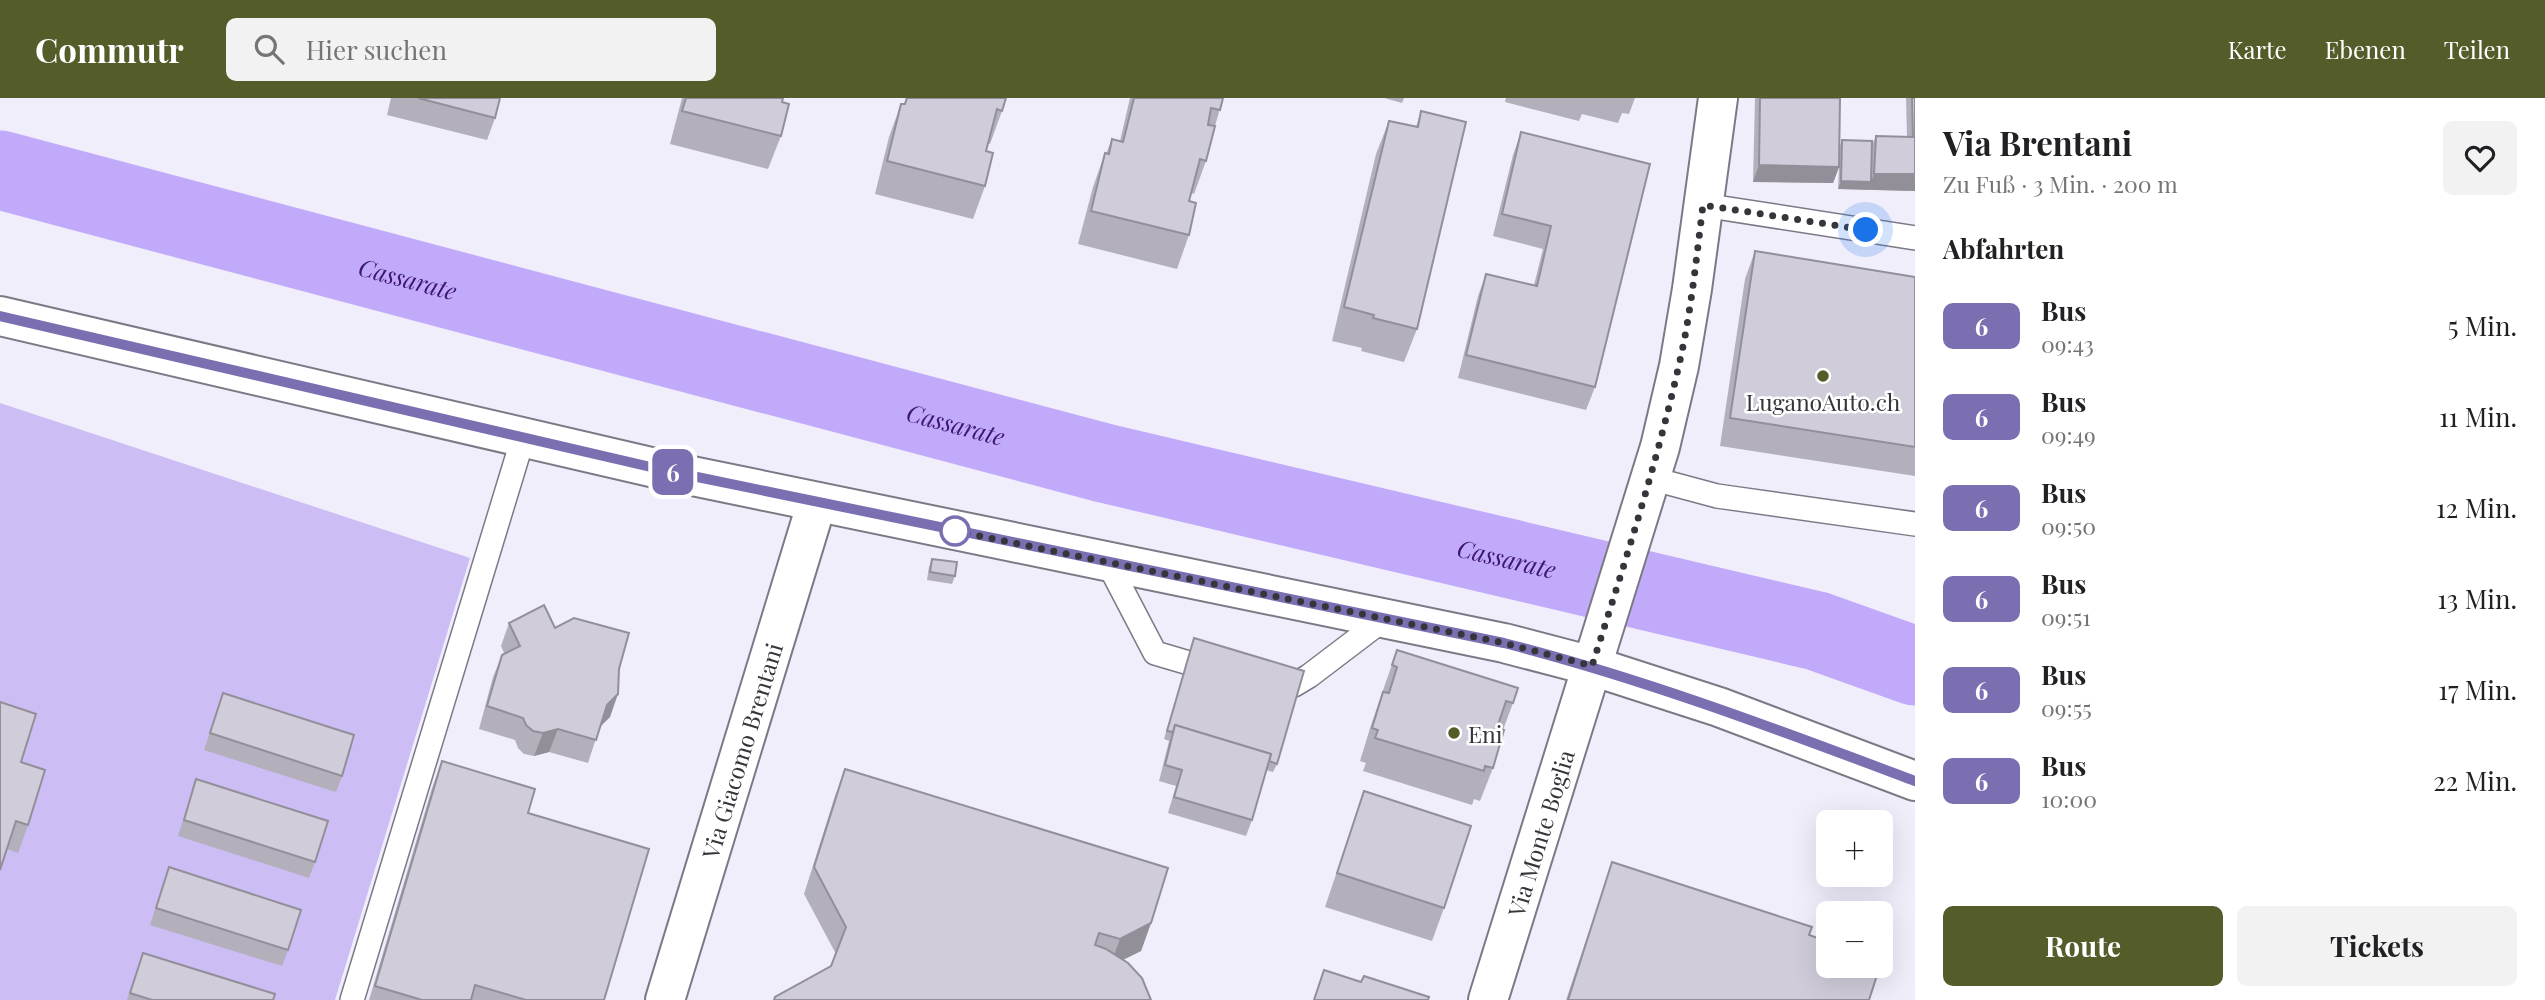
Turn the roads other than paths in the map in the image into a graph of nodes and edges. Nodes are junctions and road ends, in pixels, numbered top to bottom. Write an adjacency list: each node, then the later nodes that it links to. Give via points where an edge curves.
1 (1718, 98): 2 (main road, Via Monte Boglia)
2 (1703, 205): 3 (lane); 6 (main road, Via Monte Boglia, via 1679,366)
3 (1915, 238)
4 (0, 316): 5 (main road)
5 (523, 438): 7 (main road); 13 (lane)
6 (1644, 496): 8 (lane, via 1717,496); 11 (main road, Via Monte Boglia)
7 (817, 502): 9 (main road); 14 (main road, Via Giacomo Brentani)
8 (1915, 524)
9 (1108, 563): 10 (main road); 10 (lane, via 1154,653 1281,687 1309,676)
10 (1384, 619): 11 (main road, via 1504,643)
11 (1597, 649): 12 (main road, via 1719,707); 15 (main road, Via Monte Boglia)
12 (1915, 781)
13 (352, 1000)
14 (665, 1000)
15 (1488, 1000)

